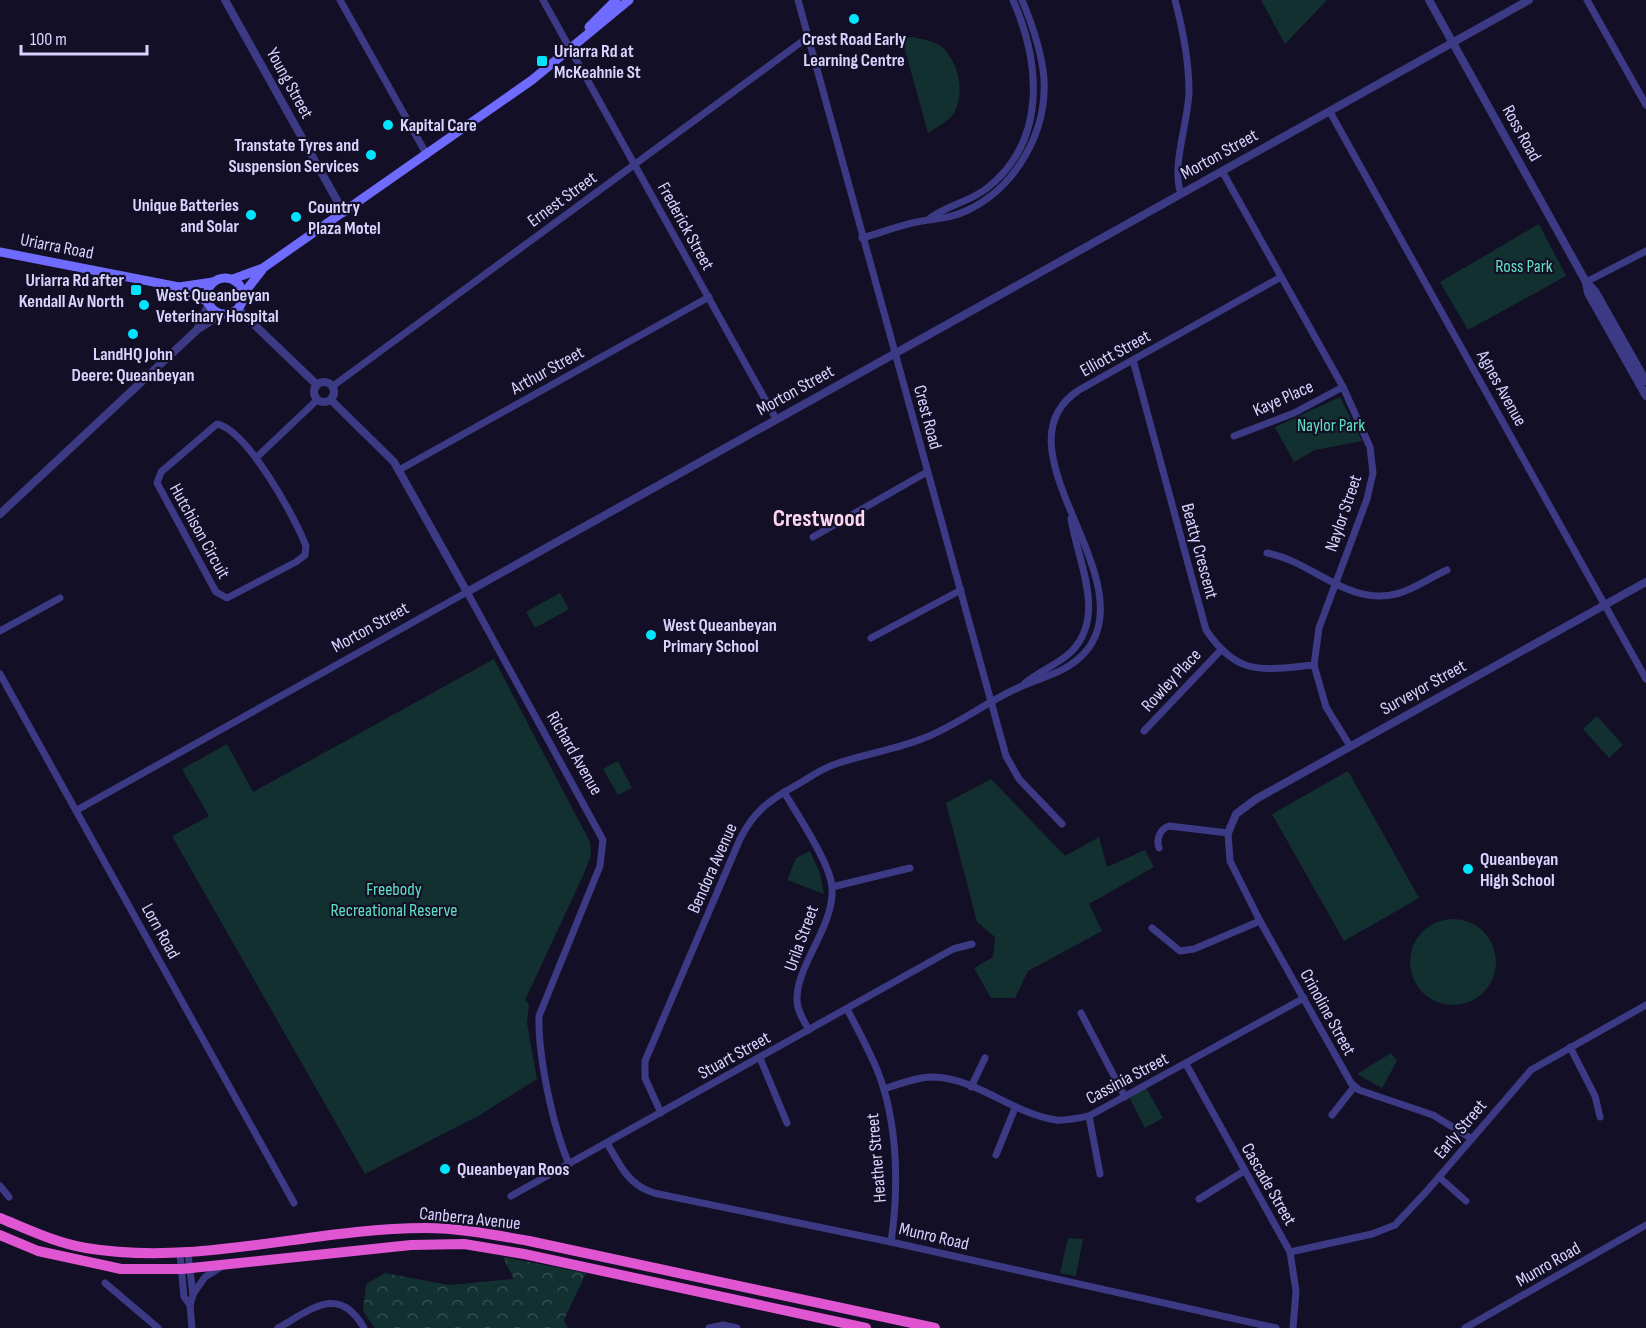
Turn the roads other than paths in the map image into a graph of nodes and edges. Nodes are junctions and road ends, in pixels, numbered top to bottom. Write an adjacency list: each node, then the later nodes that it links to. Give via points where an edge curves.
1 (225, 0): 23 (street, Young Street)
2 (340, 0): 19 (street)
3 (543, 0): 16 (street, Frederick Street)
4 (616, 0): 14 (main road)
5 (629, 0): 14 (main road)
6 (798, 0): 13 (street, Crest Road)
7 (1013, 0): 24 (street, via 1034,71 1029,129 1016,155 997,179 969,200)
8 (1022, 0): 24 (street, via 1044,81 1042,108 1032,142 1019,166 990,196 959,214 943,220)
9 (1175, 0): 22 (street, via 1189,91 1177,172)
10 (1429, 0): 15 (street, Ross Road)
11 (1529, 0): 15 (street, Morton Street)
12 (1587, 0): 17 (street)
13 (808, 37): 20 (street, Ernest Street); 25 (street, Crest Road)
14 (578, 40): 16 (main road)
15 (1453, 42): 18 (street, Morton Street); 32 (street, Ross Road)
16 (570, 48): 19 (main road); 20 (street, Frederick Street)
17 (1646, 105)
18 (1330, 112): 21 (street, Morton Street); 64 (street, Agnes Avenue)
19 (427, 155): 23 (main road)
20 (634, 164): 35 (street, Frederick Street); 44 (street, Ernest Street)
21 (1222, 171): 22 (street, Morton Street); 29 (street, Naylor Street)
22 (1181, 194): 40 (street, Morton Street)
23 (344, 213): 28 (main road)
24 (929, 219): 25 (street)
25 (862, 238): 40 (street, Crest Road)
26 (1646, 251): 32 (street)
27 (2, 252): 33 (main road, Uriarra Road)
28 (263, 268): 30 (main road); 34 (main road)
29 (1281, 277): 41 (street, Elliott Street); 45 (street, Naylor Street)
30 (233, 279): 31 (main road); 34 (main road)
31 (213, 282): 33 (main road, Uriarra Road); 36 (main road)
32 (1586, 282): 42 (street, Ross Road, via 1595,291); 46 (street, Ross Road, via 1588,294)
33 (179, 287): 36 (main road, Uriarra Road)
34 (244, 293): 37 (main road)
35 (709, 297): 49 (street, Frederick Street); 52 (street, Arthur Street)
36 (208, 303): 38 (main road); 39 (street)
37 (238, 309): 38 (main road); 43 (street)
38 (222, 314): 39 (street)
39 (198, 329): 55 (street)
40 (896, 353): 49 (street, Morton Street); 53 (street, Crest Road)
41 (1133, 360): 54 (street, Elliott Street, via 1069,396 1052,423 1054,460); 67 (street, Beatty Crescent, via 1206,630)
42 (1646, 381)
43 (317, 385): 44 (street, via 323,382); 47 (street)
44 (333, 386): 48 (street)
45 (1343, 387): 50 (street, Kaye Place, via 1294,413); 59 (street, Naylor Street, via 1370,447 1373,472 1367,499)
46 (1646, 396)
47 (317, 400): 48 (street); 51 (street)
48 (331, 400): 52 (street, Richard Avenue)
49 (777, 419): 62 (street, Morton Street)
50 (1234, 436)
51 (257, 457): 51 (street, Hutchison Circuit, via 306,550 296,562 224,598 216,592 157,481 161,472 217,424)
52 (399, 470): 62 (street, Richard Avenue)
53 (927, 472): 56 (street); 61 (street, Crest Road)
54 (1069, 508): 71 (street, Elliott Street, via 1089,598 1088,623 1070,653); 71 (street, Elliott Street, via 1098,590 1097,630 1086,651 1071,665)
55 (0, 514)
56 (813, 537)
57 (1267, 553): 59 (street, via 1287,556)
58 (1447, 570): 59 (street, via 1398,593 1376,597 1349,592)
59 (1334, 582): 68 (street, Naylor Street, via 1319,628)
60 (1646, 582): 64 (street, Surveyor Street)
61 (960, 590): 66 (street); 72 (street, Crest Road)
62 (466, 592): 76 (street, Morton Street); 107 (street, Richard Avenue, via 603,840 600,866 538,1016 550,1098)
63 (60, 598): 65 (street)
64 (1606, 604): 70 (street, Agnes Avenue); 74 (street, Surveyor Street)
65 (0, 631)
66 (871, 638)
67 (1220, 651): 68 (street, Beatty Crescent, via 1240,665 1268,669); 73 (street, Rowley Place)
68 (1314, 665): 74 (street, Naylor Street, via 1326,707)
69 (0, 674): 76 (street, Lorn Road)
70 (1646, 679)
71 (1022, 686): 72 (street, Elliott Street)
72 (991, 701): 75 (street, Bendora Avenue, via 924,739 830,766); 77 (street, Crest Road, via 1010,764 1019,779)
73 (1144, 731)
74 (1350, 746): 78 (street, Surveyor Street, via 1246,805)
75 (784, 792): 81 (street, Urila Street); 99 (street, Bendora Avenue, via 761,807 746,826 645,1061 645,1078)
76 (77, 810): 116 (street, Lorn Road)
77 (1062, 824)
78 (1227, 833): 79 (street, via 1170,826 1160,833); 82 (street, Crinoline Street, via 1230,861)
79 (1159, 848)
80 (910, 868): 81 (street)
81 (832, 887): 89 (street, Urila Street, via 825,922 798,993 799,1009)
82 (1260, 921): 83 (street, via 1194,949 1180,951); 85 (street, Crinoline Street)
83 (1152, 928)
84 (972, 944): 87 (street, Stuart Street, via 953,949)
85 (1304, 998): 93 (street, Cassinia Street); 95 (street, Crinoline Street)
86 (1646, 1005): 90 (street, Early Street)
87 (847, 1009): 89 (street, Stuart Street); 96 (street, Heather Street)
88 (1080, 1013): 97 (street)
89 (808, 1030): 91 (street, Stuart Street)
90 (1570, 1047): 102 (street, via 1595,1096); 104 (street, Early Street, via 1526,1074)
91 (760, 1058): 99 (street, Stuart Street); 103 (street)
92 (985, 1058): 94 (street)
93 (1186, 1064): 97 (street, Cassinia Street); 108 (street, Cascade Street)
94 (971, 1087): 96 (street, Cassinia Street, via 932,1077); 98 (street, Cassinia Street)
95 (1354, 1087): 100 (street); 104 (street, via 1433,1115)
96 (884, 1089): 120 (street, Heather Street, via 894,1154 896,1209)
97 (1125, 1097): 101 (street, Cassinia Street)
98 (1015, 1108): 101 (street, Cassinia Street, via 1058,1120); 106 (street)
99 (661, 1113): 105 (street, Stuart Street)
100 (1332, 1115)
101 (1089, 1116): 109 (street)
102 (1600, 1118)
103 (787, 1123)
104 (1472, 1139): 110 (street, Early Street)
105 (607, 1143): 107 (street, Stuart Street); 120 (street, Munro Road, via 628,1178 642,1189)
106 (996, 1155)
107 (569, 1164): 112 (street, Stuart Street)
108 (1244, 1171): 114 (street); 121 (street, Cascade Street)
109 (1100, 1174)
110 (1439, 1177): 115 (street); 121 (street, Early Street, via 1395,1225)
111 (0, 1186): 113 (street)
112 (511, 1196)
113 (9, 1197)
114 (1199, 1199)
115 (1466, 1201)
116 (294, 1203)
117 (0, 1218): 122 (highway, Canberra Avenue, via 85,1248)
118 (1646, 1225): 138 (street, Munro Road)
119 (0, 1235): 124 (highway, Canberra Avenue, via 38,1251 98,1266)
120 (891, 1242): 136 (street, Munro Road)
121 (1290, 1252): 137 (street, Cascade Street, via 1296,1291)
122 (184, 1254): 124 (street); 135 (highway, Canberra Avenue, via 386,1230 472,1231)
123 (223, 1265): 124 (highway, Canberra Avenue); 126 (street, via 205,1277); 134 (highway, Canberra Avenue, via 411,1245 464,1244)
124 (186, 1269): 126 (street); 127 (street, via 184,1297)
125 (105, 1283): 128 (street)
126 (193, 1295): 127 (street)
127 (190, 1305): 129 (street)
128 (158, 1328)
129 (192, 1328)
130 (278, 1328): 131 (street, via 329,1303 353,1310)
131 (364, 1328)
132 (709, 1328): 133 (street, via 723,1324)
133 (736, 1328)
134 (866, 1328)
135 (936, 1328)
136 (1276, 1328)
137 (1293, 1328)
138 (1465, 1328)

